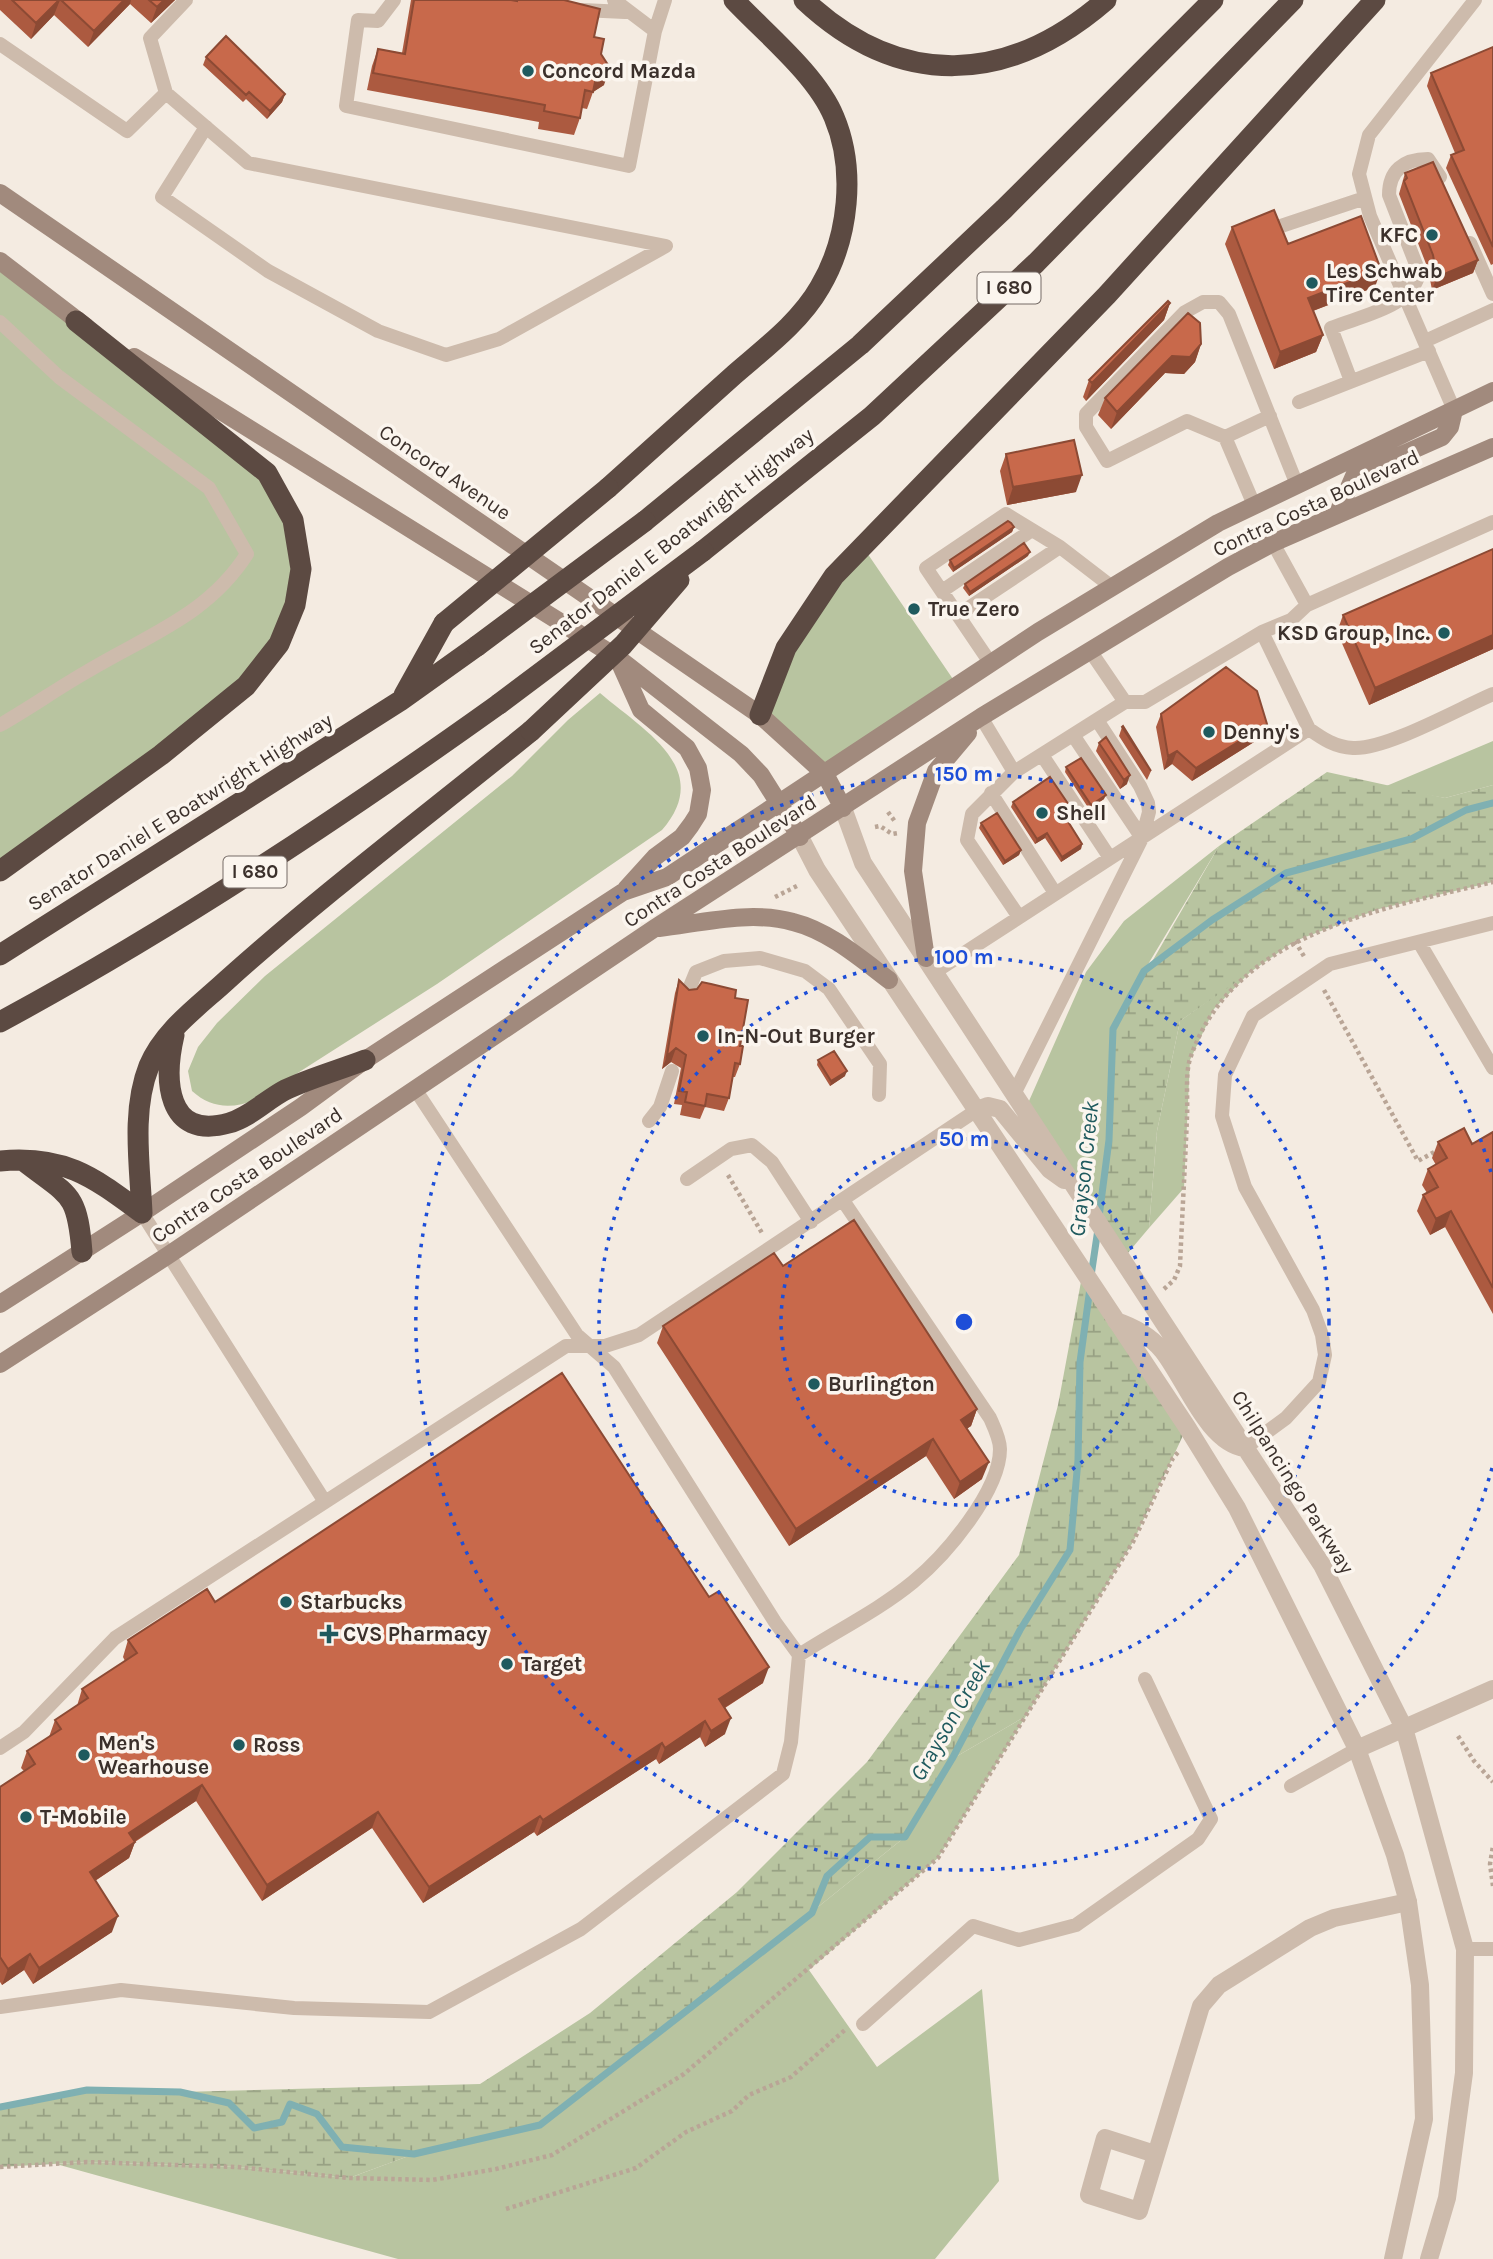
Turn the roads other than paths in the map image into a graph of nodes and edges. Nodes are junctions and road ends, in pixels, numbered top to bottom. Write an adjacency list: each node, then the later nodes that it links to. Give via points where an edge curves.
1 (186, 0): 16 (lane, via 150,38)
2 (394, 0): 14 (lane, via 378,21 358,20 346,106 629,166)
3 (614, 0): 13 (lane)
4 (665, 0): 14 (lane)
5 (734, 0): 54 (highway, bridge, via 815,86 834,117 846,173 847,208 821,286 790,326 608,488 444,623)
6 (804, 0): 7 (highway, via 830,25 876,51 919,65 959,68 1007,58 1049,41)
7 (1106, 0)
8 (1213, 0): 54 (highway, Senator Daniel E Boatwright Highway / I 680, bridge, via 860,345 645,521)
9 (1293, 0): 44 (highway, Senator Daniel E Boatwright Highway / I 680, via 1027,272 872,416)
10 (1375, 0): 56 (highway, via 1107,295 834,576 786,648)
11 (1475, 0): 20 (lane, via 1369,135 1359,174)
12 (568, 8): 13 (lane)
13 (625, 12): 14 (lane)
14 (655, 31)
15 (0, 44): 16 (lane, via 127,131)
16 (166, 93): 17 (lane)
17 (206, 127): 17 (lane, via 162,197 268,271 378,331 446,355 499,339 666,246 248,163)
18 (0, 192): 56 (main road, Concord Avenue)
19 (1447, 193): 25 (lane, via 1427,159 1401,166 1389,182 1389,195 1419,272 1418,282)
20 (1365, 198): 21 (lane); 25 (lane)
21 (1278, 227)
22 (1464, 231): 24 (lane)
23 (0, 261): 27 (main road)
24 (1493, 294)
25 (1406, 298): 29 (lane); 30 (lane, via 1331,328)
26 (1493, 310): 29 (lane)
27 (76, 321): 51 (main road); 71 (highway, via 267,473 293,520 301,569 295,605 279,644 246,686 161,755)
28 (0, 322): 59 (lane, via 58,377 209,488 247,554 213,597)
29 (1427, 346): 30 (lane); 33 (lane)
30 (1351, 382): 32 (lane)
31 (1493, 391): 33 (main road, Contra Costa Boulevard)
32 (1299, 402)
33 (1454, 410): 37 (main road, Contra Costa Boulevard); 39 (main road, via 1442,437 1354,476)
34 (1270, 416): 35 (lane); 35 (lane, via 1230,314 1219,302 1203,302 1185,312 1086,414 1086,427 1107,461 1187,421); 37 (lane)
35 (1225, 437): 38 (lane)
36 (1493, 447): 39 (main road, Contra Costa Boulevard)
37 (1297, 485): 38 (main road, Contra Costa Boulevard)
38 (1254, 505): 45 (main road, Contra Costa Boulevard)
39 (1337, 515): 42 (main road, Contra Costa Boulevard)
40 (1493, 522): 47 (lane)
41 (1032, 530): 43 (lane); 46 (lane); 46 (lane, via 1006,514 983,529 926,568)
42 (1273, 544): 47 (lane); 50 (main road, Contra Costa Boulevard)
43 (1060, 547): 45 (lane); 48 (lane)
44 (703, 551): 82 (highway, Senator Daniel E Boatwright Highway / I 680, bridge, via 355,807 191,914); 83 (highway, bridge, via 623,645 531,731 260,951)
45 (1112, 587): 52 (main road, Contra Costa Boulevard)
46 (942, 590): 48 (lane)
47 (1307, 605): 49 (lane, via 1291,620)
48 (958, 615): 52 (lane)
49 (1262, 632): 55 (lane, via 1145,702); 60 (lane)
50 (1091, 652): 55 (lane); 57 (main road, Contra Costa Boulevard)
51 (618, 658): 66 (main road, via 723,737 761,775); 72 (main road, via 641,710 687,748 698,768 702,790 698,814 682,837 655,857)
52 (991, 664): 64 (main road, Contra Costa Boulevard)
53 (1493, 694): 60 (lane, via 1376,745 1330,744)
54 (400, 702): 78 (highway, Senator Daniel E Boatwright Highway / I 680)
55 (1125, 702): 58 (lane)
56 (760, 715): 64 (main road, Concord Avenue)
57 (981, 717): 63 (lane); 67 (main road, Contra Costa Boulevard); 79 (main road, via 936,771 917,823 913,871)
58 (1097, 720): 61 (lane); 69 (lane, via 1148,803)
59 (0, 725)
60 (1309, 729): 69 (lane)
61 (1073, 735): 62 (lane); 69 (lane)
62 (1042, 755): 63 (lane); 70 (lane)
63 (1014, 772): 65 (lane)
64 (825, 774): 66 (main road, Contra Costa Boulevard); 67 (main road, Concord Avenue)
65 (991, 793): 73 (lane); 74 (lane, via 972,814 967,840)
66 (780, 802): 68 (main road); 72 (main road, Contra Costa Boulevard, via 667,877)
67 (843, 808): 68 (main road, Contra Costa Boulevard); 79 (street, Chilpancingo Parkway, via 863,863)
68 (800, 837): 76 (main road, Contra Costa Boulevard); 80 (street)
69 (1142, 838): 70 (lane); 88 (lane)
70 (1110, 858): 73 (lane)
71 (0, 871)
72 (624, 892): 84 (main road, Contra Costa Boulevard)
73 (1055, 893): 74 (lane)
74 (1019, 917): 79 (lane)
75 (1493, 923): 77 (lane)
76 (655, 928): 80 (main road, via 755,918 794,922 839,943); 87 (main road, Contra Costa Boulevard)
77 (1419, 942): 85 (lane); 105 (lane, via 1330,964 1253,1016 1225,1075 1222,1116 1245,1187 1313,1310 1325,1355 1319,1382 1286,1418)
78 (0, 955)
79 (930, 965): 88 (street, Chilpancingo Parkway)
80 (889, 980): 90 (street)
81 (687, 994): 89 (lane, via 696,972 724,961 760,958 805,971 829,989 880,1064)
82 (0, 1023)
83 (175, 1027): 84 (highway, via 167,1064 173,1102 188,1120 207,1126 242,1118 284,1091); 97 (highway, via 160,1046 141,1092)
84 (365, 1060): 97 (main road, Contra Costa Boulevard)
85 (1493, 1068)
86 (672, 1071): 91 (lane, via 660,1107)
87 (415, 1089): 100 (main road, Contra Costa Boulevard); 103 (lane)
88 (1014, 1094): 95 (street, Chilpancingo Parkway)
89 (879, 1095)
90 (977, 1110): 95 (street, via 988,1106 1000,1109 1050,1170); 96 (lane); 102 (street)
91 (649, 1121)
92 (23, 1160): 93 (highway); 97 (highway, via 73,1168 97,1179); 99 (highway, via 73,1200)
93 (0, 1161)
94 (687, 1179): 98 (lane, via 731,1149 752,1145 763,1152)
95 (1075, 1188): 105 (street, Chilpancingo Parkway)
96 (844, 1202): 98 (lane); 107 (lane, via 990,1418 1000,1445 998,1469 991,1489 961,1530 914,1581)
97 (142, 1213): 99 (main road, Contra Costa Boulevard); 100 (lane)
98 (811, 1222): 103 (lane, via 639,1335)
99 (82, 1252): 101 (main road, Contra Costa Boulevard)
100 (167, 1256): 104 (main road, Contra Costa Boulevard); 106 (lane)
101 (0, 1304)
102 (1116, 1321): 105 (street, via 1138,1328 1161,1349 1212,1427 1234,1447); 112 (street, via 1237,1508)
103 (589, 1348): 106 (lane, via 566,1346); 107 (lane, via 614,1367)
104 (0, 1364)
105 (1245, 1448): 110 (street, Chilpancingo Parkway, via 1322,1565)
106 (325, 1502): 111 (lane, via 115,1638 24,1732)
107 (799, 1655): 117 (lane, via 791,1742 783,1774 581,1930 429,2012 294,2008 121,1990)
108 (1145, 1679): 118 (lane, via 1211,1819 1198,1839 1076,1924 1019,1940 973,1926)
109 (1493, 1689): 110 (street)
110 (1404, 1728): 112 (street); 116 (street, Chilpancingo Parkway)
111 (0, 1748)
112 (1357, 1749): 113 (lane); 114 (street)
113 (1291, 1786)
114 (1408, 1902): 119 (street, via 1322,1923 1219,1985 1201,2006); 120 (street, via 1420,1986 1424,2119)
115 (1493, 1948): 116 (lane)
116 (1465, 1949): 121 (street, Chilpancingo Parkway, via 1464,2073 1447,2197)
117 (0, 2007)
118 (863, 2024)
119 (1155, 2154): 119 (street, via 1139,2211 1089,2195 1105,2138)
120 (1393, 2259)
121 (1429, 2259)

